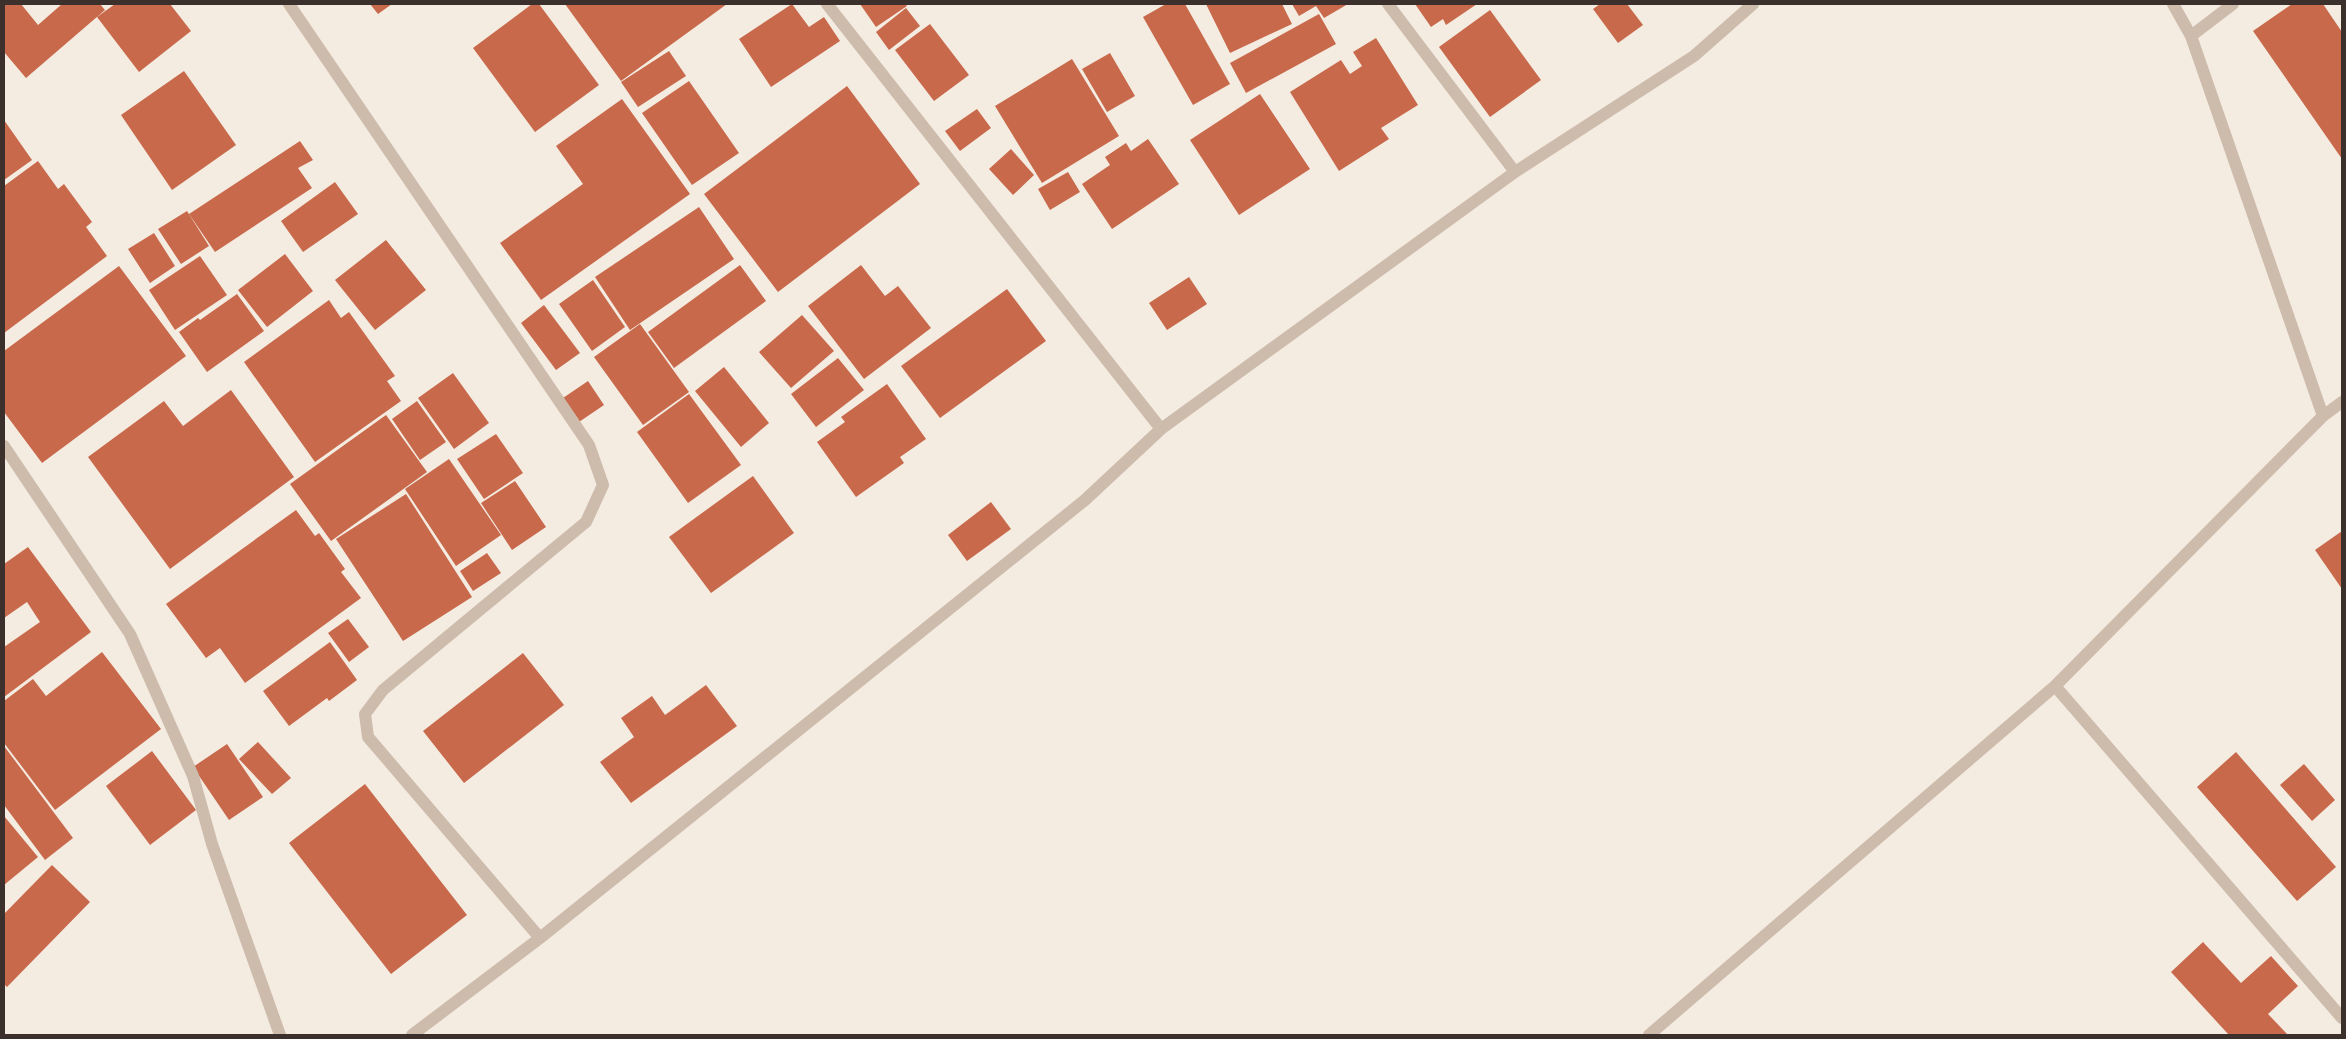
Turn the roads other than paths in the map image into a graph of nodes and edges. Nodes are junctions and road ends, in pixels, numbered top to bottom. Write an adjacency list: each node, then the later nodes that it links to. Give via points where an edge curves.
1 (289, 4): 14 (street, via 589,445 603,485 586,522 383,690 365,714 368,737)
2 (827, 4): 11 (street)
3 (1388, 4): 8 (street)
4 (1752, 4): 8 (street, via 1694,56)
5 (2173, 4): 7 (street)
6 (2233, 4): 7 (street)
7 (2190, 36): 10 (street)
8 (1515, 172): 11 (street)
9 (2342, 402): 10 (street)
10 (2323, 416): 13 (street)
11 (1161, 429): 14 (street, via 1085,500)
12 (4, 446): 16 (street, via 130,634 193,776 212,844)
13 (2055, 686): 15 (street); 18 (street)
14 (540, 938): 17 (street)
15 (2342, 1018)
16 (280, 1035)
17 (412, 1035)
18 (1649, 1035)

